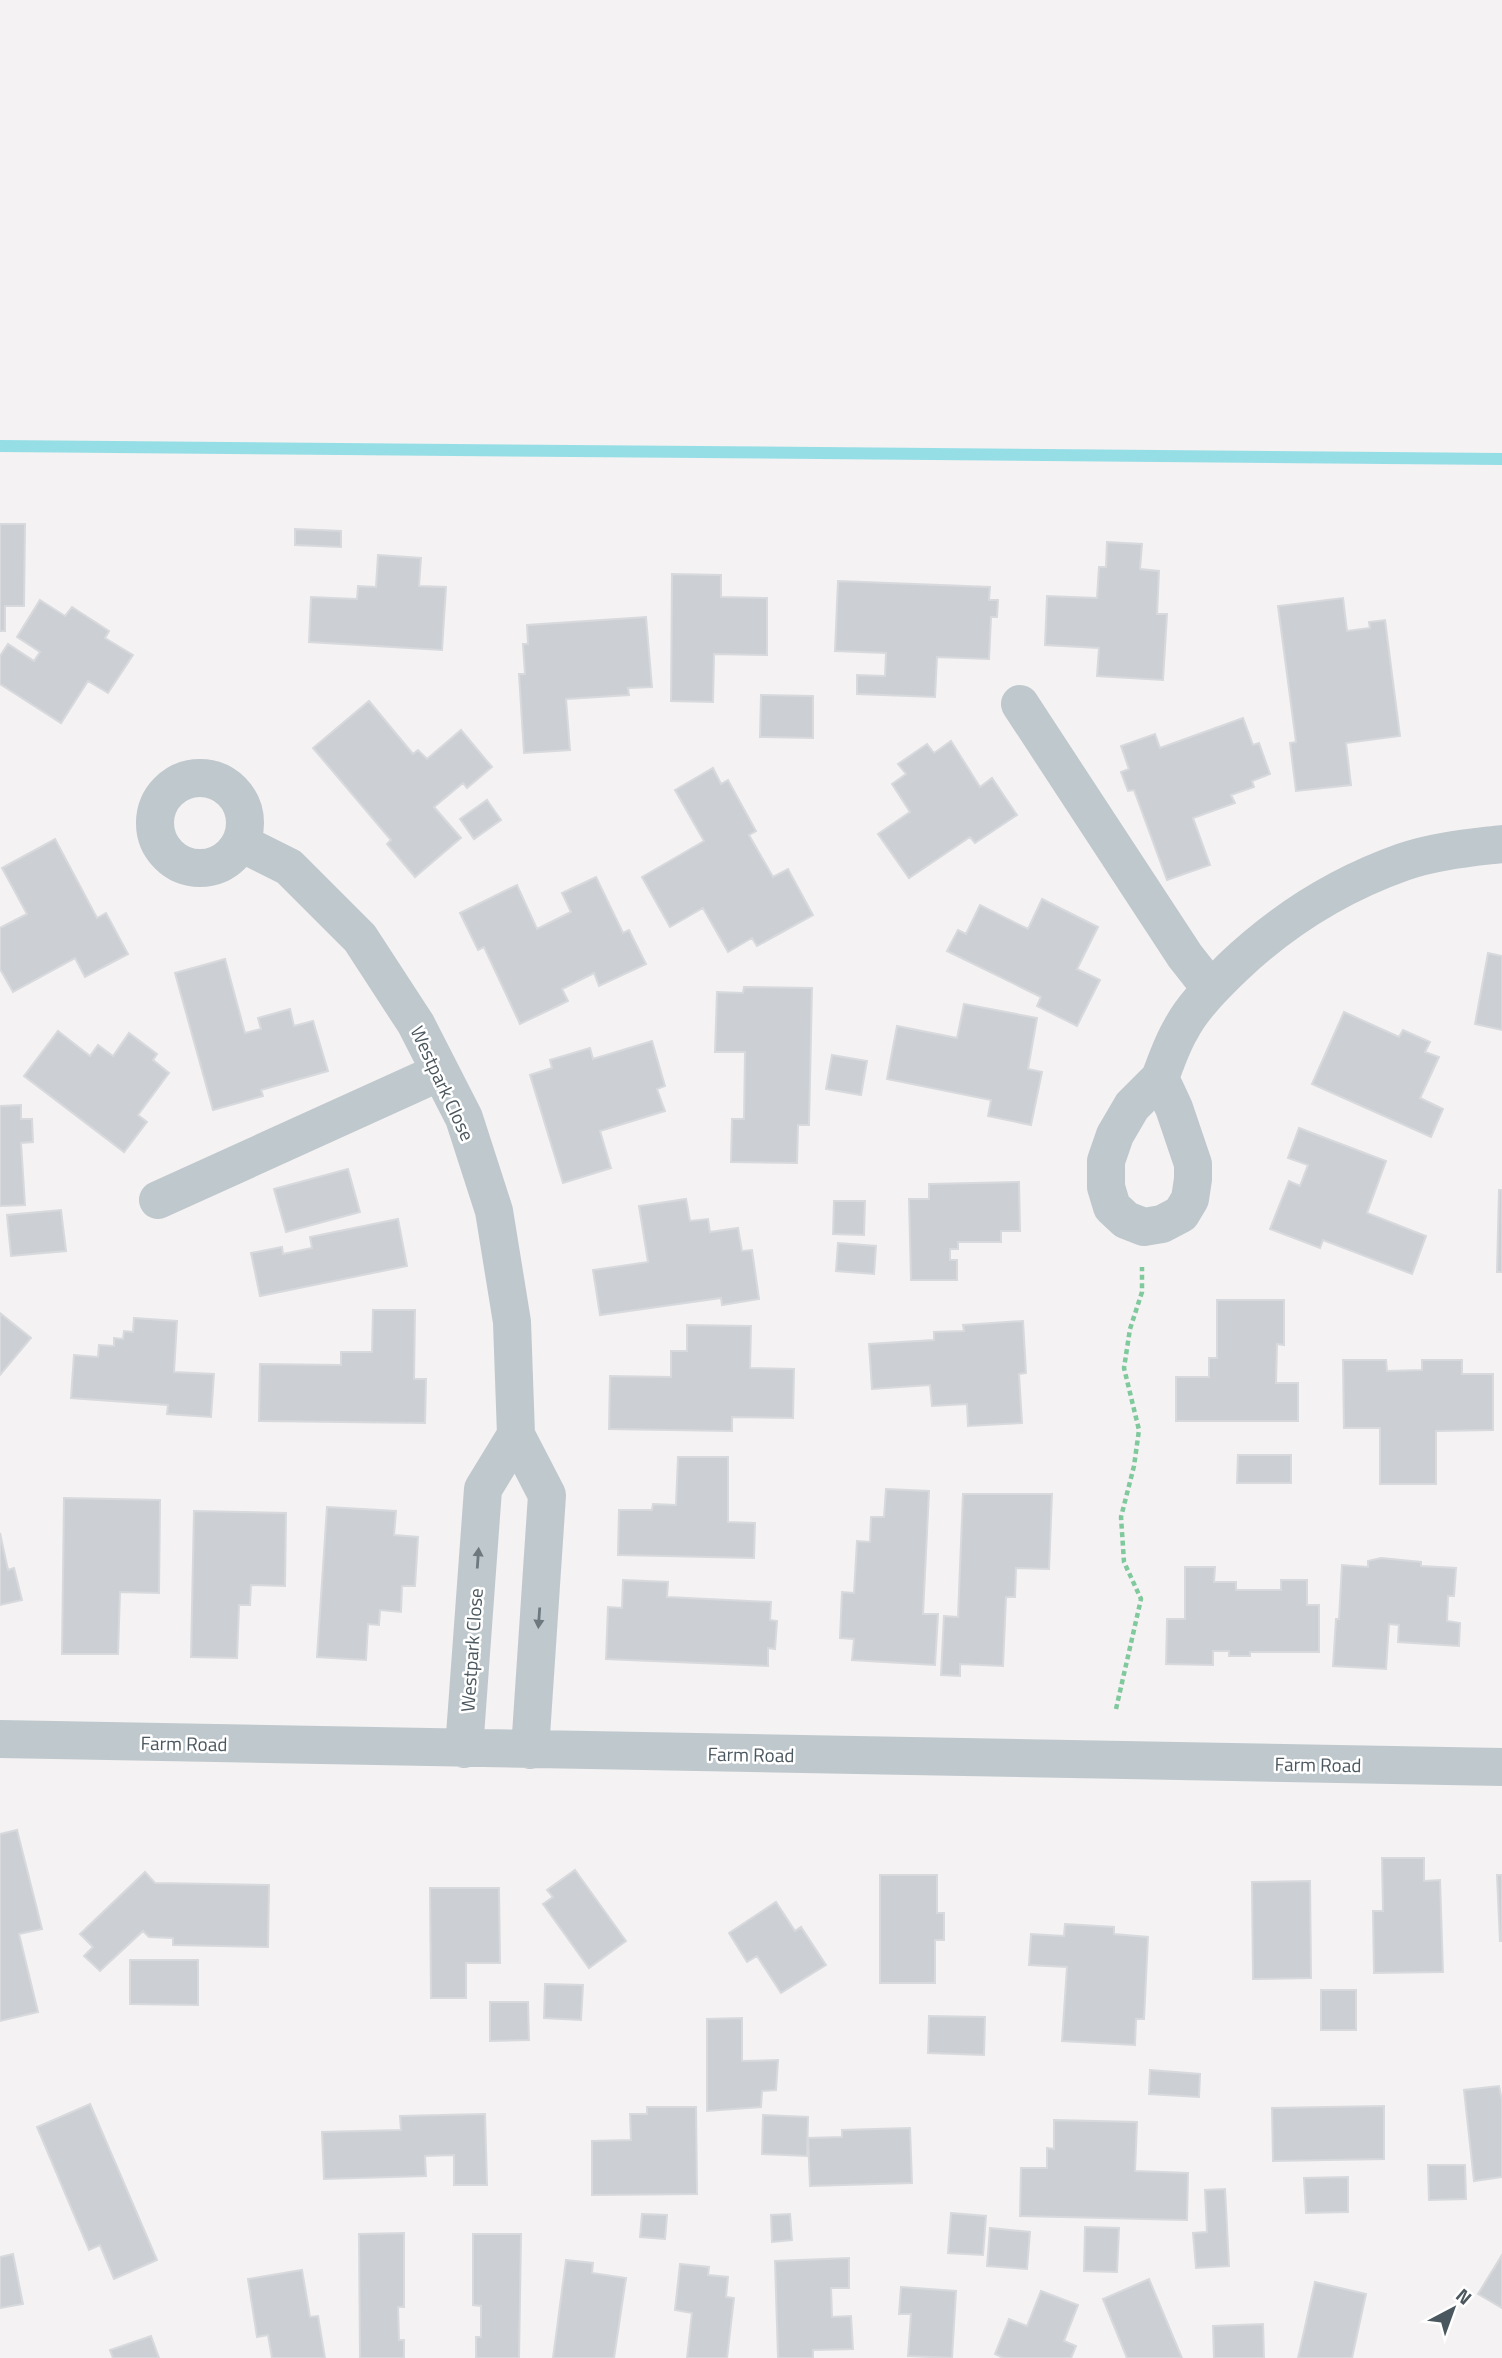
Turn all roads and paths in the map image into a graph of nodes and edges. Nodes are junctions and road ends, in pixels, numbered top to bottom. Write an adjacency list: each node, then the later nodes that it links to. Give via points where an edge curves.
1 (1020, 704): 4 (street)
2 (241, 843): 5 (street, Westpark Close, via 289,867 360,938 416,1024)
3 (1502, 844): 4 (street, via 1404,862 1350,884 1281,925)
4 (1211, 989): 6 (street, via 1181,1027)
5 (440, 1072): 7 (street); 9 (street, Westpark Close, via 464,1118 494,1211 512,1322)
6 (1160, 1078): 8 (street, via 1193,1164 1193,1179 1190,1199 1181,1214); 8 (street, via 1132,1106 1105,1161 1112,1207 1126,1220)
7 (158, 1200)
8 (1144, 1227): 10 (path, via 1142,1292 1124,1368 1139,1430 1121,1517 1124,1562 1141,1599)
9 (516, 1435): 12 (street, Westpark Close, one-way to 9, via 483,1489); 13 (street, Westpark Close, one-way to 13, via 547,1495)
10 (1116, 1709)
11 (0, 1739): 12 (street, Farm Road)
12 (464, 1749): 13 (street, Farm Road)
13 (530, 1750): 14 (street, Farm Road)
14 (1502, 1767)

